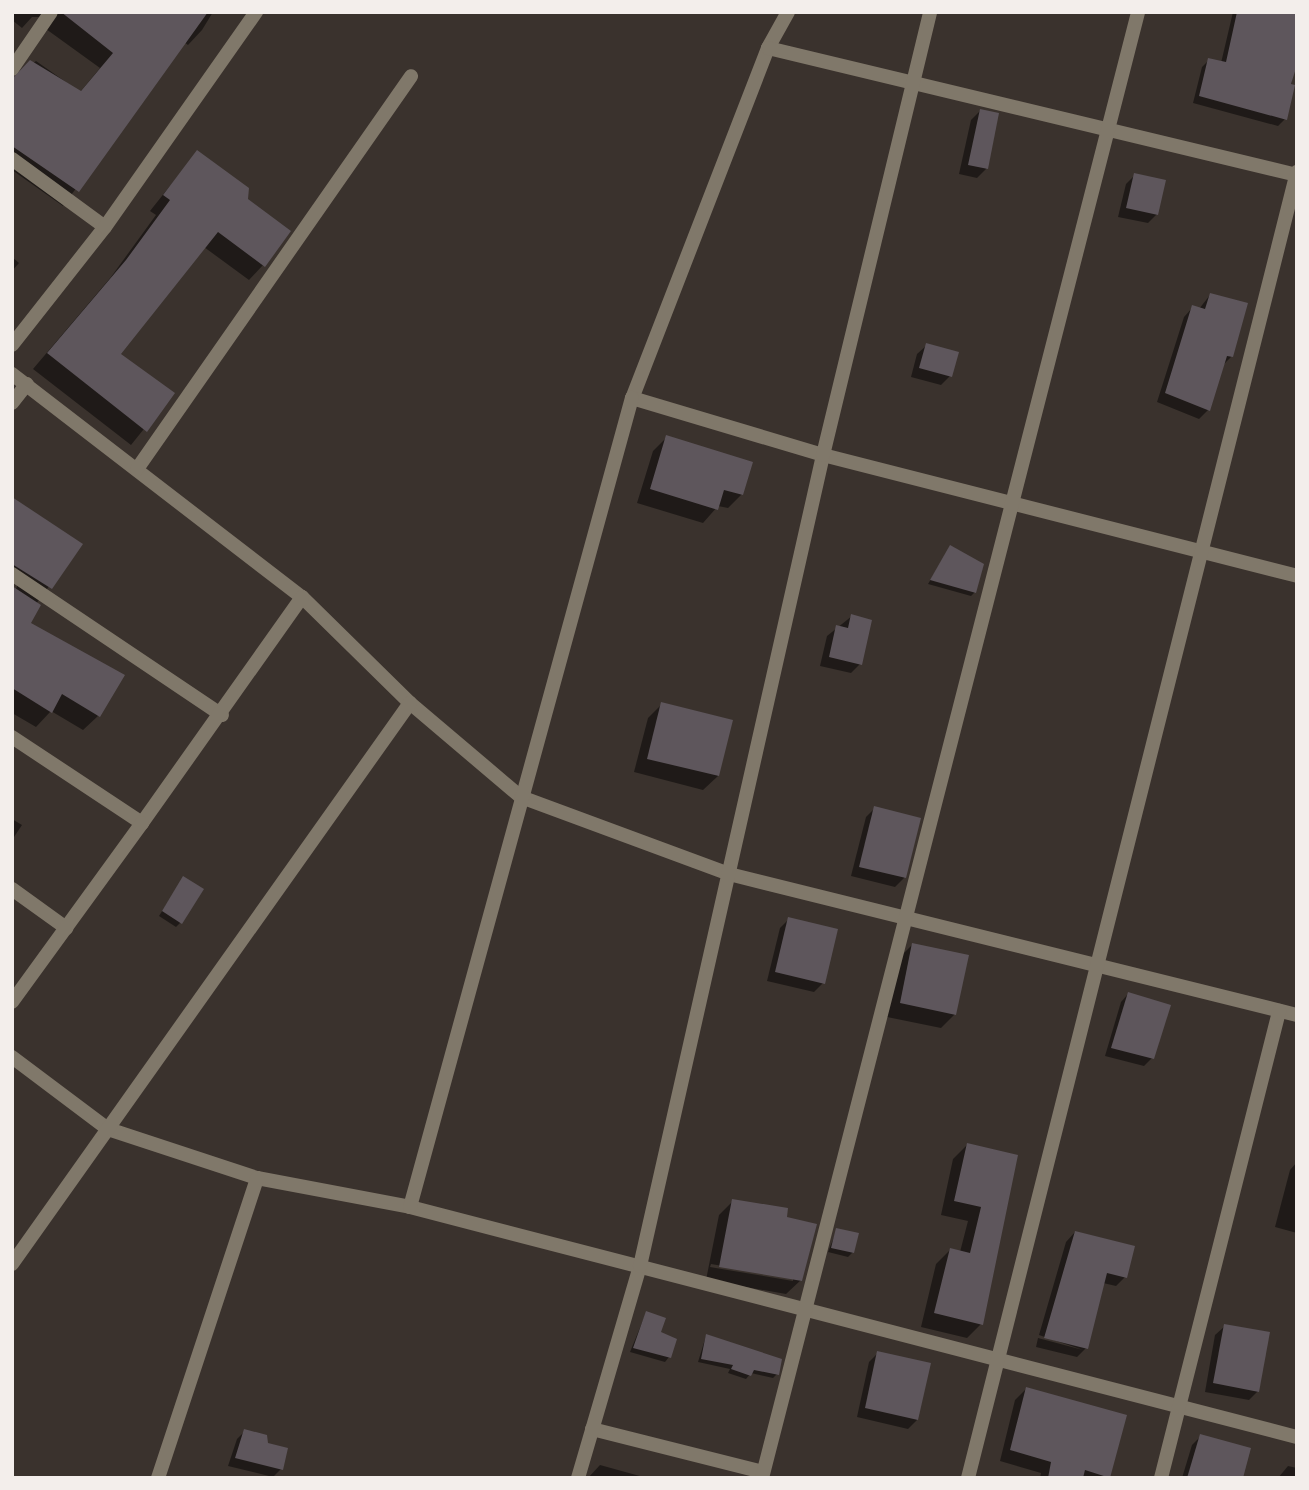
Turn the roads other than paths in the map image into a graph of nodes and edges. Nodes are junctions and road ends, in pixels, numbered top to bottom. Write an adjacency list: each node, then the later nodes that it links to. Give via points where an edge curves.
1 (51, 12): 7 (street)
2 (256, 12): 13 (street)
3 (788, 12): 6 (street)
4 (930, 12): 9 (street)
5 (1138, 12): 10 (street)
6 (768, 48): 9 (street); 17 (street)
7 (12, 69)
8 (411, 76): 20 (street)
9 (912, 79): 10 (street); 19 (street)
10 (1107, 128): 12 (street); 21 (street)
11 (12, 159): 13 (street)
12 (1297, 174): 22 (street)
13 (105, 227): 14 (street)
14 (12, 345)
15 (12, 373): 16 (street)
16 (27, 384): 18 (street); 20 (street)
17 (632, 398): 19 (street); 29 (street)
18 (12, 403)
19 (823, 455): 21 (street); 31 (street)
20 (136, 469): 25 (street)
21 (1014, 501): 22 (street); 33 (street)
22 (1201, 552): 24 (street); 35 (street)
23 (12, 574): 27 (street)
24 (1297, 576)
25 (302, 597): 26 (street); 27 (street)
26 (410, 704): 29 (street); 40 (street)
27 (222, 716): 30 (street)
28 (12, 737): 30 (street)
29 (521, 797): 31 (street); 42 (street)
30 (142, 823): 34 (street)
31 (729, 874): 33 (street); 44 (street)
32 (12, 889): 34 (street)
33 (905, 918): 35 (street); 45 (street)
34 (66, 928): 36 (street)
35 (1097, 965): 37 (street); 46 (street)
36 (12, 1002)
37 (1279, 1011): 38 (street); 47 (street)
38 (1297, 1015)
39 (12, 1057): 40 (street)
40 (108, 1129): 41 (street); 43 (street)
41 (257, 1178): 42 (street); 51 (street)
42 (410, 1206): 44 (street)
43 (12, 1264)
44 (640, 1266): 45 (street); 48 (street)
45 (804, 1309): 46 (street); 50 (street)
46 (998, 1359): 47 (street); 53 (street)
47 (1180, 1407): 49 (street); 54 (street)
48 (592, 1429): 50 (street); 52 (street)
49 (1297, 1437)
50 (763, 1475)
51 (158, 1478)
52 (578, 1478)
53 (968, 1478)
54 (1161, 1478)

